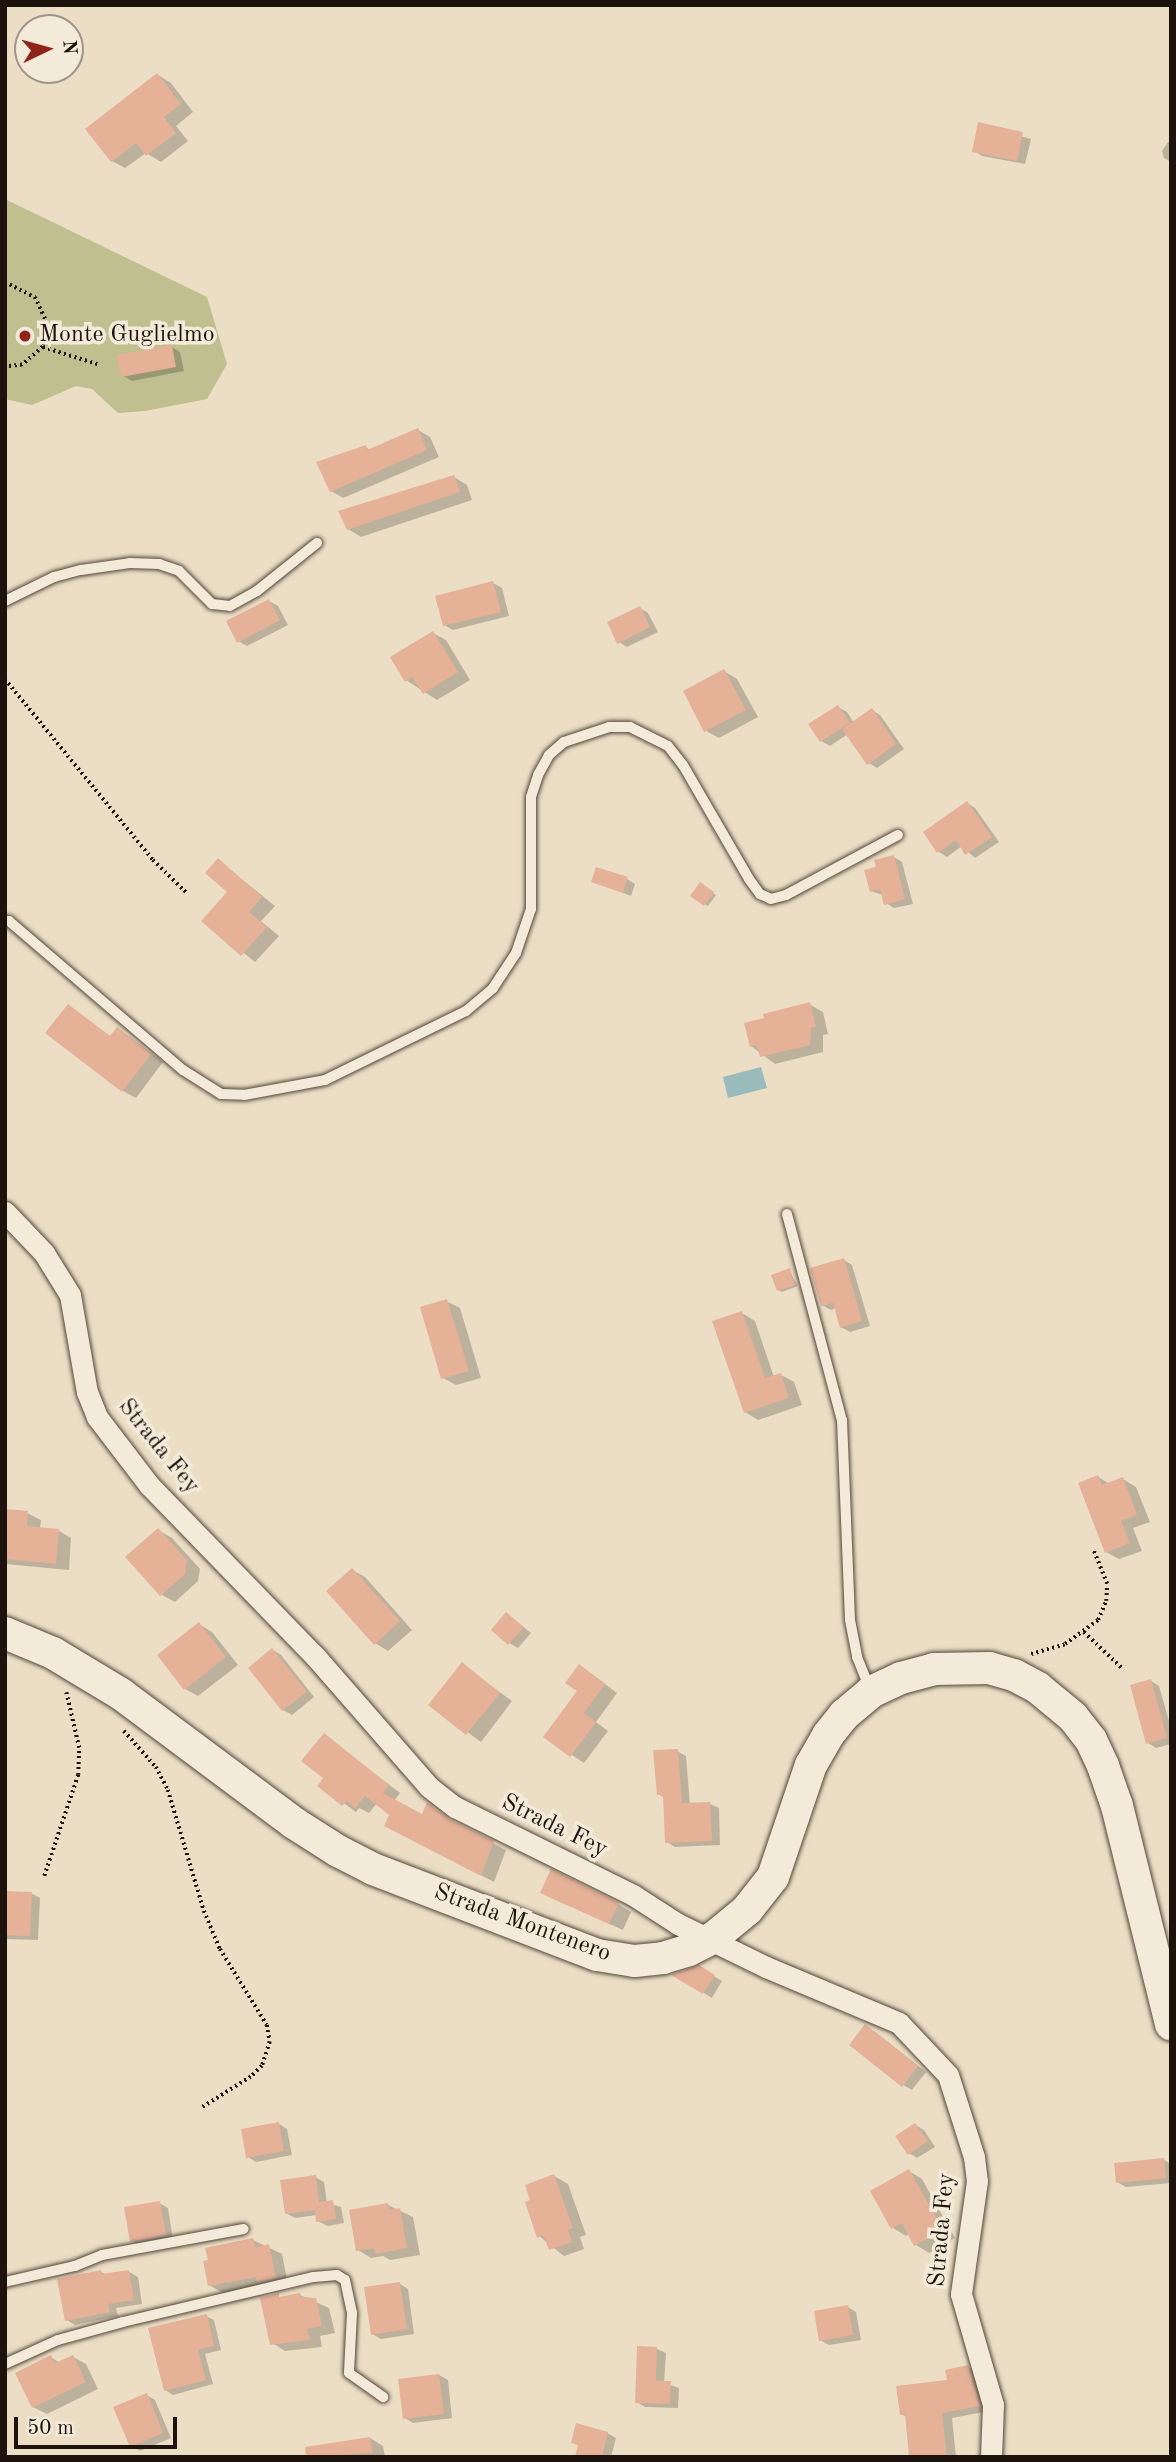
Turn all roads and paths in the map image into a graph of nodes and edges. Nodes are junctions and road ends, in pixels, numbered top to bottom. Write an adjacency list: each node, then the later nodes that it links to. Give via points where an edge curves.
1 (5, 282): 2 (path, via 35,298 46,321)
2 (43, 347): 3 (path); 4 (path, via 22,365)
3 (97, 364)
4 (5, 367)
5 (317, 543): 6 (lane, via 257,591 230,606 212,604 179,571 159,564 130,563 54,577)
6 (5, 601)
7 (5, 679): 9 (path, via 153,860)
8 (898, 835): 10 (lane, via 771,899 749,879 668,746 630,727 583,734 557,748 538,775 531,797 531,909 516,953 493,988 466,1011 326,1080 244,1095 221,1094 184,1070)
9 (188, 894)
10 (5, 921)
11 (5, 1212): 22 (street, Strada Fey, via 44,1253 70,1295 87,1392 97,1418 149,1485 297,1637 429,1787 455,1807)
12 (787, 1214): 19 (lane, via 838,1400 850,1620 857,1657)
13 (1093, 1549): 14 (path, via 1107,1584 1106,1601 1098,1620)
14 (1084, 1632): 16 (path, via 1065,1644); 17 (path)
15 (5, 1633): 22 (main road, Strada Montenero, via 61,1657 121,1694 294,1823 373,1869 597,1955 635,1961 663,1958)
16 (1027, 1656)
17 (1124, 1670)
18 (66, 1692): 21 (path, via 79,1748 78,1775)
19 (871, 1692): 22 (main road, Strada Montenero, via 844,1715 811,1765 773,1877 747,1910); 23 (main road, Strada Montenero, via 934,1669 989,1668 1038,1688 1073,1717 1091,1740 1117,1806)
20 (117, 1724): 24 (path, via 156,1767 168,1790 214,1936 267,2025 270,2042 262,2066)
21 (44, 1876)
22 (712, 1938): 29 (street, Strada Fey, via 766,1968 899,2024 948,2075 974,2157 976,2181 961,2294 993,2405)
23 (1168, 2004)
24 (203, 2107)
25 (244, 2229): 26 (lane, via 102,2255)
26 (5, 2282)
27 (5, 2364): 28 (lane, via 58,2340 123,2322 337,2275 345,2280 352,2313 349,2373)
28 (383, 2398)
29 (991, 2457)

